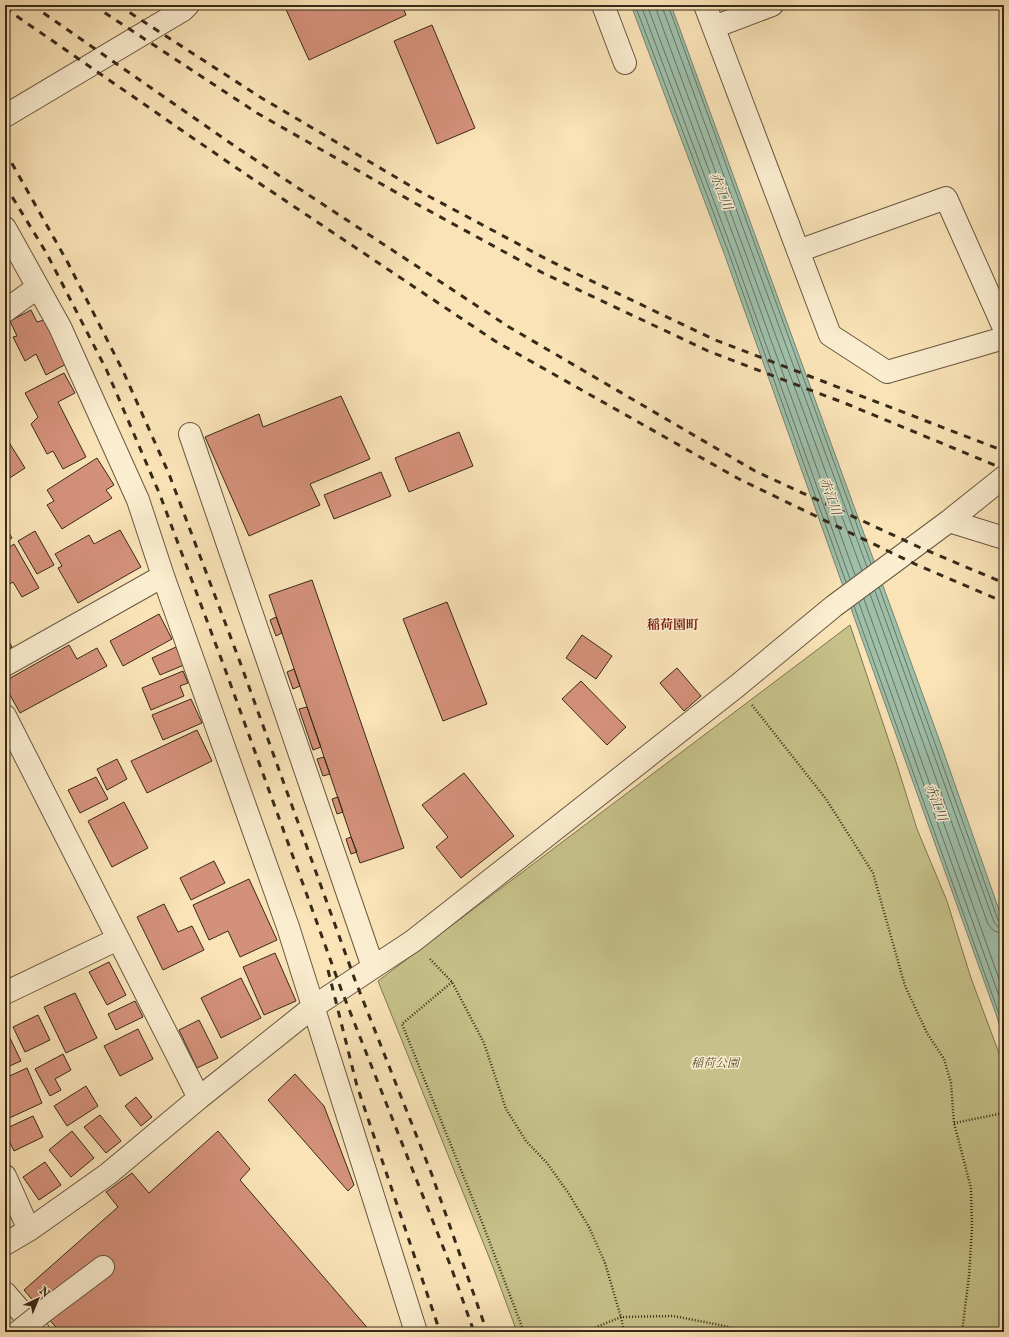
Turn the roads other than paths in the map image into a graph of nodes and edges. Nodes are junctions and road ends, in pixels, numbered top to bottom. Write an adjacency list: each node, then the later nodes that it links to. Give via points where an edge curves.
1 (188, 5): 7 (street)
2 (603, 5): 6 (street)
3 (705, 5): 5 (street)
4 (772, 5): 5 (street)
5 (714, 27): 9 (street)
6 (625, 63)
7 (5, 116)
8 (5, 228): 10 (street)
9 (798, 251): 12 (street, via 946,198); 13 (street, via 830,335 887,372)
10 (38, 288): 11 (street); 18 (street, via 60,327 138,500)
11 (5, 311)
12 (1004, 328)
13 (1004, 338)
14 (190, 434): 22 (street)
15 (1004, 477): 16 (street)
16 (949, 521): 17 (street); 22 (street, via 834,606 737,686 413,941)
17 (1004, 538)
18 (163, 576): 19 (street); 24 (street, via 288,927)
19 (5, 665)
20 (5, 716): 21 (street)
21 (118, 939): 23 (street); 25 (street)
22 (373, 968): 24 (street)
23 (5, 993)
24 (313, 1007): 25 (street); 33 (street)
25 (199, 1098): 27 (street, via 108,1174)
26 (5, 1176): 27 (street)
27 (29, 1230): 28 (street)
28 (5, 1244)
29 (103, 1268): 31 (street)
30 (5, 1293): 31 (street)
31 (41, 1322): 32 (street, bridge)
32 (18, 1332)
33 (416, 1332)

